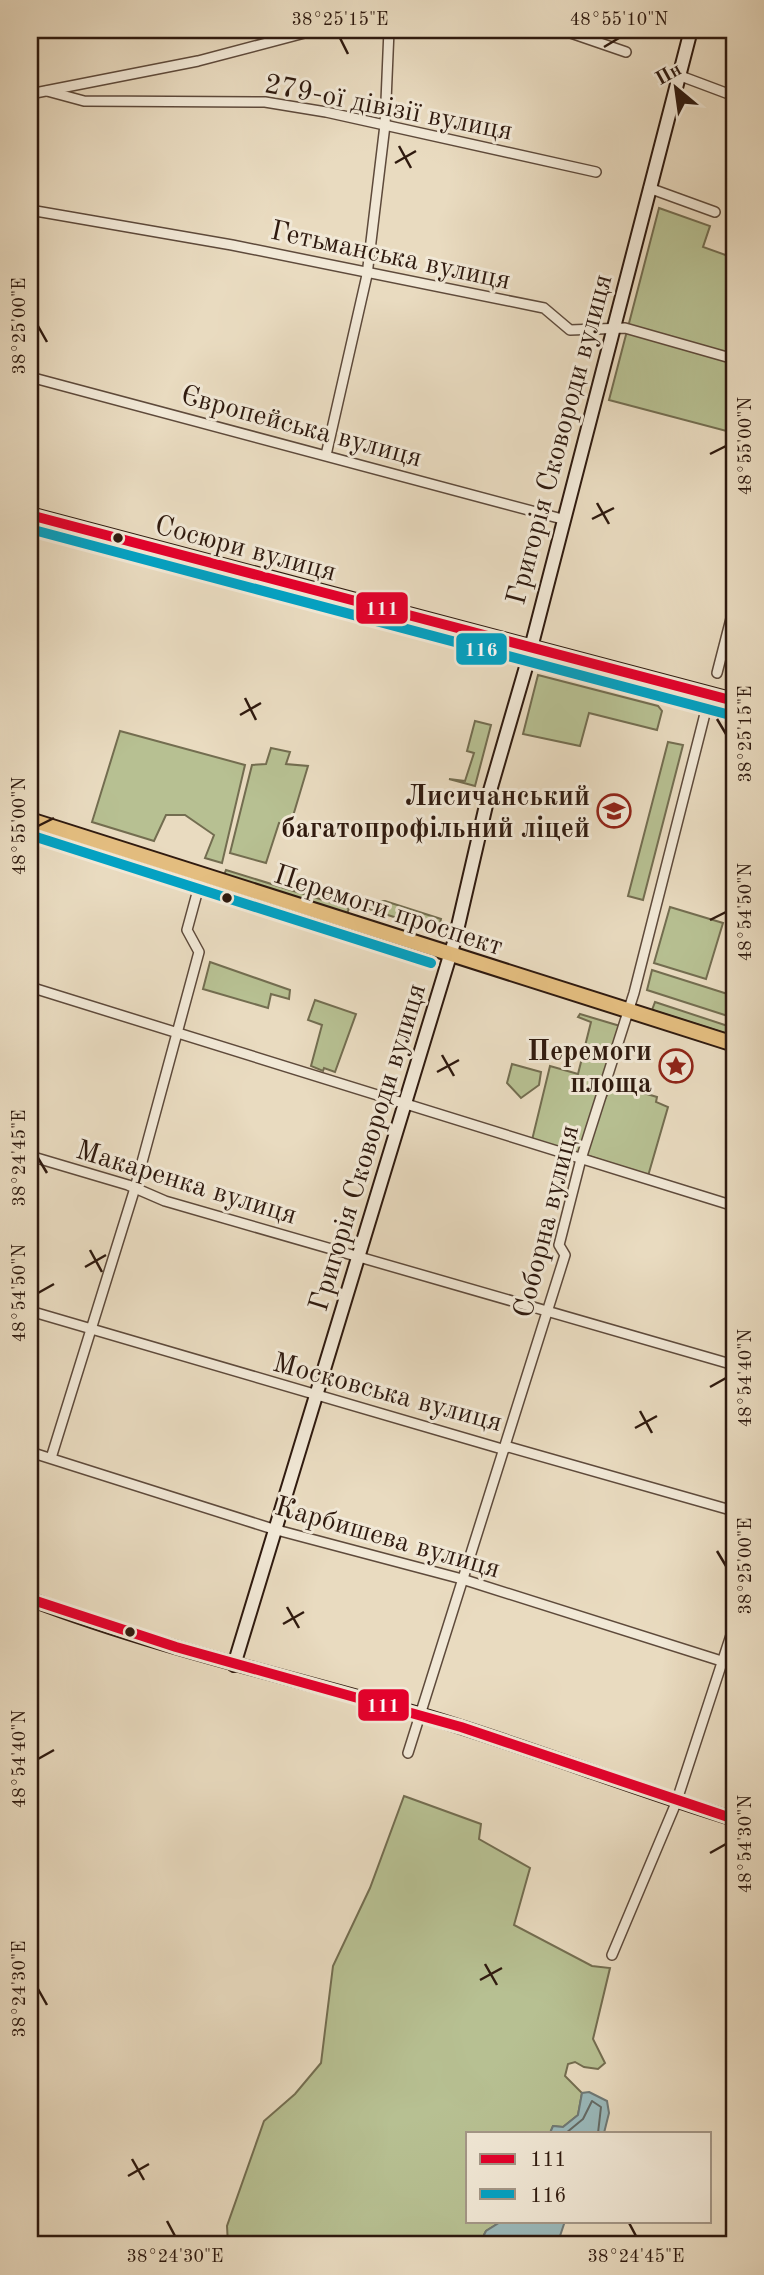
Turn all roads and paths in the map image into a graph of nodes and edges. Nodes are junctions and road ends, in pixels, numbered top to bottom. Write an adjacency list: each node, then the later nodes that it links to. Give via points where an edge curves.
1 (317, 30): 7 (street, via 198,61)
2 (389, 30): 10 (street)
3 (562, 30): 5 (street)
4 (691, 30): 6 (street, Григорія Сковороди вулиця)
5 (626, 52)
6 (678, 75): 9 (street); 12 (street, Григорія Сковороди вулиця)
7 (47, 91): 8 (street); 10 (street, 279-ої дівізії вулиця, via 84,101 265,102)
8 (30, 94)
9 (734, 96)
10 (385, 125): 11 (street, 279-ої дівізії вулиця); 15 (street)
11 (596, 172)
12 (649, 188): 14 (street); 16 (street, Григорія Сковороди вулиця)
13 (30, 210): 15 (street, Гетьманська вулиця, via 232,245)
14 (716, 212)
15 (367, 275): 16 (street, Гетьманська вулиця, via 544,308 570,330); 19 (street)
16 (613, 327): 17 (street, Гетьманська вулиця); 21 (street, Григорія Сковороди вулиця)
17 (734, 359)
18 (30, 377): 19 (street, Європейська вулиця)
19 (326, 455): 21 (street, Європейська вулиця)
20 (30, 515): 23 (main road, Сосюри вулиця)
21 (562, 519): 23 (street, Григорія Сковороди вулиця)
22 (734, 607): 24 (street)
23 (529, 649): 25 (main road, Сосюри вулиця); 29 (street, Григорія Сковороди вулиця)
24 (716, 673)
25 (710, 695): 26 (main road, Сосюри вулиця); 31 (street, Соборна вулиця)
26 (734, 701)
27 (30, 820): 28 (main road, Перемоги проспект)
28 (202, 875): 29 (main road, Перемоги проспект); 32 (street, via 187,930 199,952)
29 (450, 955): 31 (main road, Перемоги проспект); 34 (street, Григорія Сковороди вулиця)
30 (30, 987): 32 (street)
31 (628, 1010): 33 (main road, Перемоги проспект); 36 (street, Соборна вулиця)
32 (178, 1033): 34 (street); 37 (street)
33 (734, 1044)
34 (404, 1101): 36 (street); 39 (street, Григорія Сковороди вулиця)
35 (30, 1156): 37 (street, Макаренка вулиця)
36 (581, 1159): 38 (street); 41 (street, Соборна вулиця, via 559,1245 565,1255)
37 (135, 1188): 39 (street, Макаренка вулиця, via 165,1201); 42 (street)
38 (734, 1206)
39 (360, 1258): 41 (street, Макаренка вулиця); 44 (street, Григорія Сковороди вулиця)
40 (30, 1311): 42 (street, Московська вулиця)
41 (549, 1311): 43 (street, Макаренка вулиця); 45 (street, Соборна вулиця)
42 (92, 1331): 44 (street, Московська вулиця); 47 (street)
43 (734, 1365)
44 (316, 1395): 45 (street, Московська вулиця); 49 (street, Григорія Сковороди вулиця)
45 (502, 1449): 48 (street, Московська вулиця, via 509,1447); 50 (street, Соборна вулиця)
46 (30, 1452): 47 (street, Карбишева вулиця)
47 (51, 1458): 49 (street, Карбишева вулиця)
48 (734, 1511)
49 (273, 1529): 50 (street, Карбишева вулиця); 54 (street, Григорія Сковороди вулиця)
50 (462, 1579): 53 (street, Карбишева вулиця); 56 (street, Соборна вулиця)
51 (30, 1599): 54 (street)
52 (734, 1626): 53 (street)
53 (720, 1660): 55 (street, Карбишева вулиця); 58 (street)
54 (234, 1665): 56 (street)
55 (734, 1665)
56 (420, 1715): 57 (street, Соборна вулиця); 58 (street)
57 (408, 1753)
58 (676, 1803): 59 (street); 60 (street)
59 (734, 1819)
60 (612, 1955)

